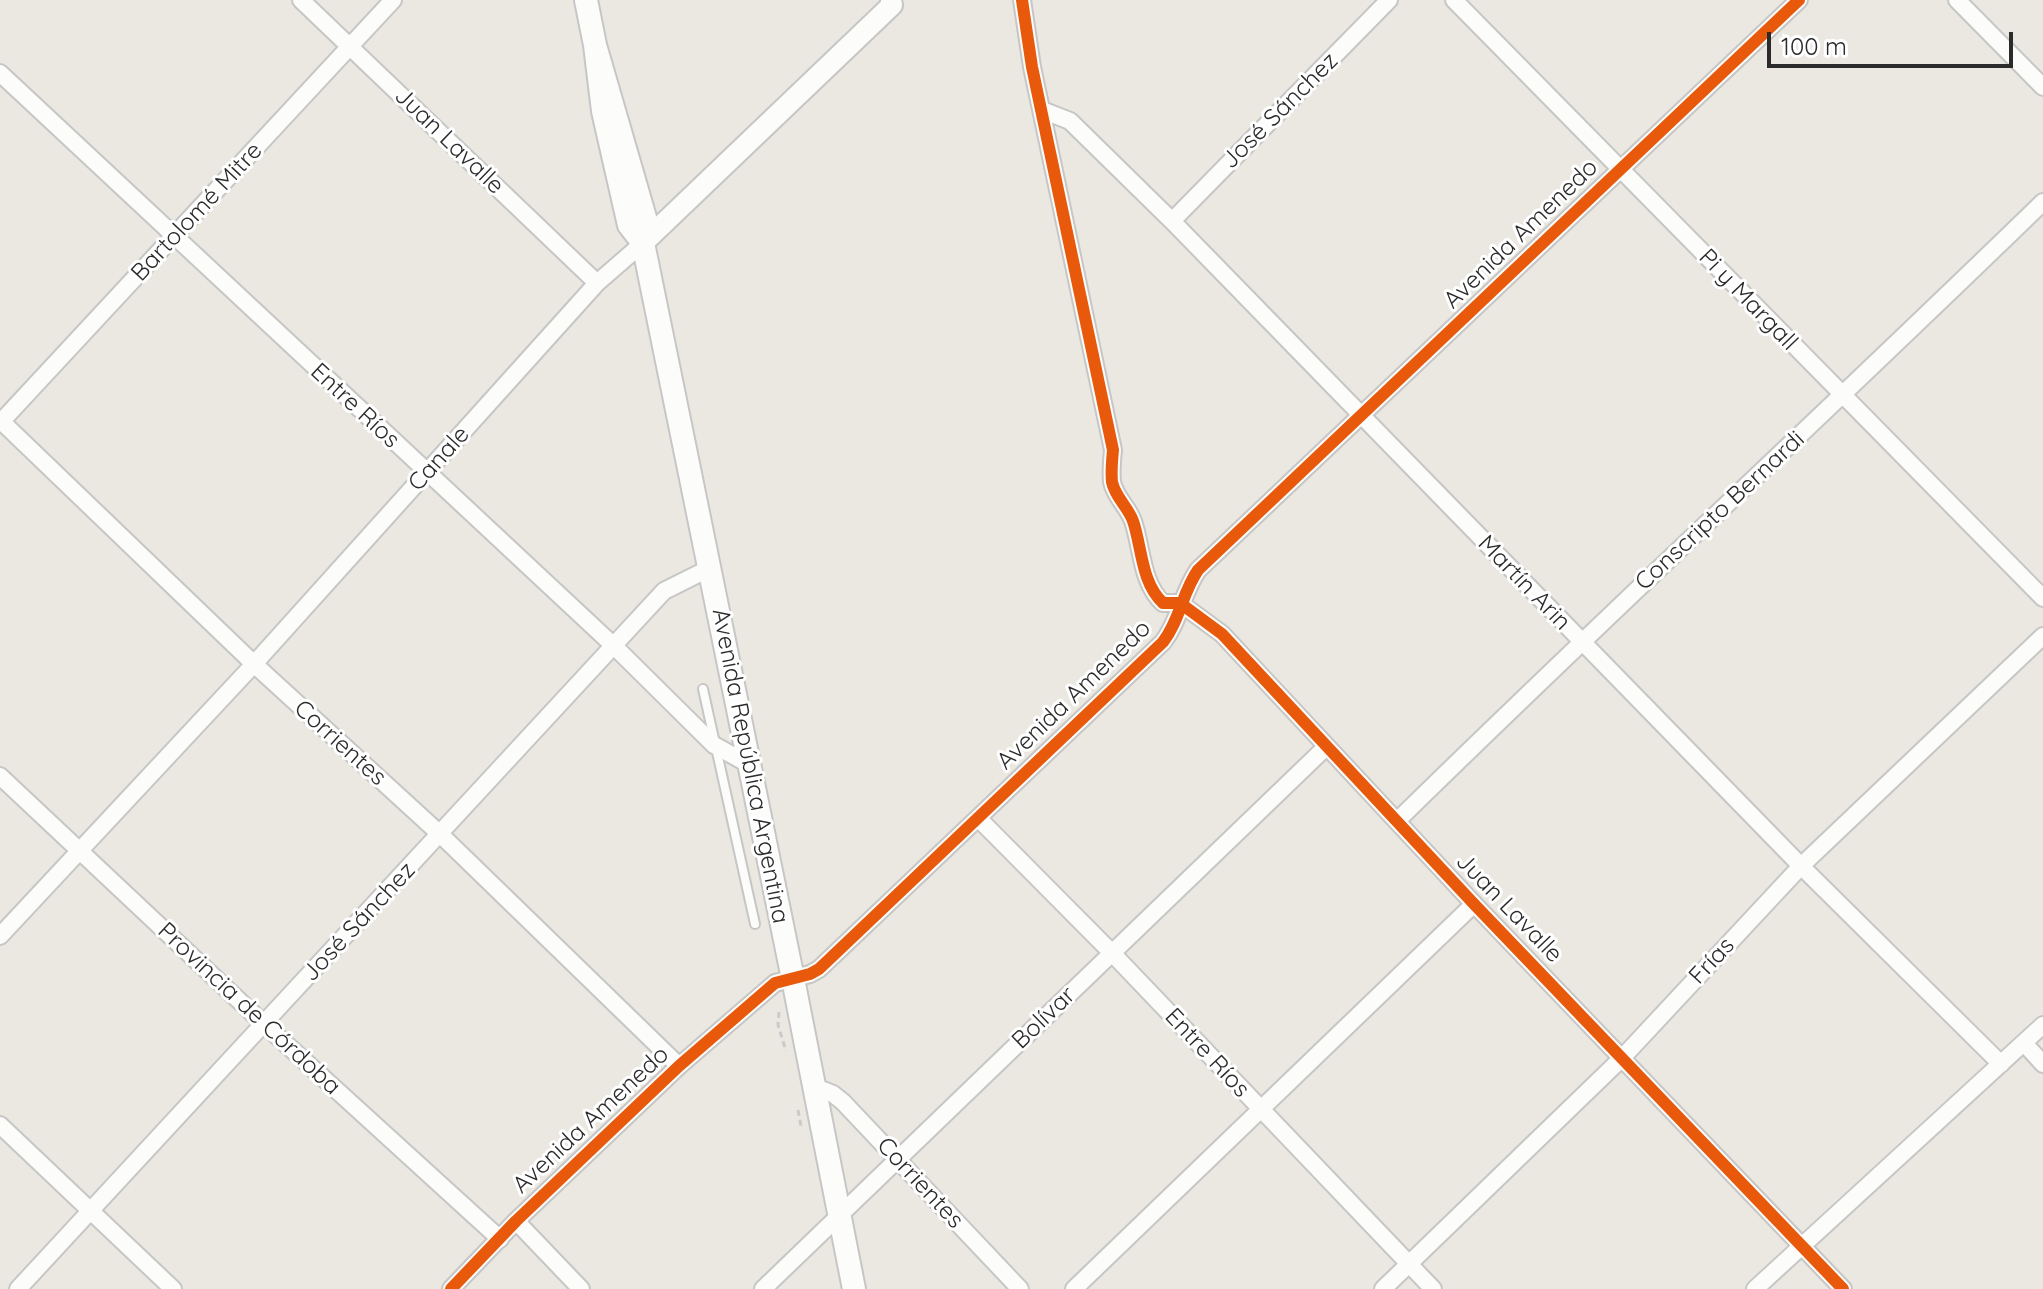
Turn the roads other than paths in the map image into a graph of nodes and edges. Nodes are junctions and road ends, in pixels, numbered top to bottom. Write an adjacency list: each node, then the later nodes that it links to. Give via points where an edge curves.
1 (301, 0): 10 (street, Juan Lavalle)
2 (393, 0): 10 (street, Bartolomé Mitre)
3 (586, 0): 18 (main road, Avenida República Argentina, via 646,221)
4 (1022, 0): 13 (street)
5 (1389, 0): 16 (street, José Sánchez)
6 (1454, 0): 14 (street, Pi y Margall)
7 (1799, 0): 14 (street, Avenida Amenedo)
8 (1957, 0): 12 (street)
9 (893, 2): 18 (street, Canale)
10 (349, 45): 17 (street, Bartolomé Mitre); 19 (street, Juan Lavalle)
11 (0, 73): 17 (street, Entre Ríos)
12 (2043, 87)
13 (1042, 110): 16 (street, Martín Arin, via 1070,121); 26 (street, Juan Lavalle, via 1113,450 1115,491 1133,520 1158,599)
14 (1620, 170): 20 (street, Pi y Margall); 21 (street, Avenida Amenedo)
15 (2043, 202): 20 (street, Conscripto Bernardi)
16 (1172, 221): 21 (street, Martín Arin)
17 (175, 236): 22 (street, Bartolomé Mitre); 23 (street, Entre Ríos)
18 (643, 243): 19 (street, Canale); 24 (main road, Avenida República Argentina)
19 (597, 283): 23 (street, Canale)
20 (1843, 397): 25 (street, Pi y Margall); 28 (street, Conscripto Bernardi)
21 (1362, 416): 26 (street, Avenida Amenedo, via 1198,570); 28 (street, Martín Arin)
22 (0, 422): 30 (street, Corrientes)
23 (426, 474): 29 (street, Entre Ríos); 30 (street, Canale)
24 (710, 568): 29 (street, José Sánchez, via 664,591); 34 (main road, Avenida República Argentina)
25 (2043, 598)
26 (1180, 603): 33 (street, Juan Lavalle, via 1222,634); 36 (street, Avenida Amenedo, via 1177,620 1163,642)
27 (2043, 636): 40 (street, Frías)
28 (1580, 641): 37 (street, Conscripto Bernardi); 40 (street, Martín Arin)
29 (615, 647): 32 (street, Entre Ríos); 38 (street, José Sánchez)
30 (254, 664): 38 (street, Corrientes); 39 (street, Canale)
31 (703, 689): 32 (lane)
32 (717, 746): 34 (street, Entre Ríos); 42 (lane)
33 (1326, 747): 37 (street, Juan Lavalle); 44 (street, Bolívar)
34 (750, 765): 45 (main road, Avenida República Argentina)
35 (0, 776): 39 (street, Provincia de Córdoba)
36 (979, 819): 44 (street, Entre Ríos); 45 (street, Avenida Amenedo, via 819,969)
37 (1397, 821): 41 (street, Juan Lavalle)
38 (441, 835): 46 (street, José Sánchez); 52 (street, Corrientes)
39 (80, 851): 43 (street, Canale); 46 (street, Provincia de Córdoba)
40 (1801, 866): 49 (street, Frías); 50 (street, Martín Arin)
41 (1474, 904): 49 (street, Juan Lavalle); 54 (street)
42 (755, 924)
43 (0, 936)
44 (1112, 953): 54 (street, Entre Ríos); 56 (street, Bolívar)
45 (793, 979): 52 (street, Avenida Amenedo, via 775,983); 53 (main road, Avenida República Argentina)
46 (264, 1024): 57 (street, José Sánchez); 60 (street, Provincia de Córdoba)
47 (2043, 1025): 48 (street)
48 (2024, 1043): 50 (street); 51 (street)
49 (1622, 1058): 61 (street, Juan Lavalle); 62 (street, Frías)
50 (2001, 1064): 61 (street)
51 (2043, 1064)
52 (679, 1066): 59 (street, Avenida Amenedo)
53 (813, 1086): 56 (street, Corrientes, via 843,1102); 58 (main road, Avenida República Argentina)
54 (1261, 1111): 62 (street, Entre Ríos); 70 (street)
55 (0, 1125): 57 (street)
56 (898, 1160): 58 (street, Bolívar); 69 (street, Corrientes)
57 (92, 1211): 63 (street, José Sánchez); 64 (street)
58 (838, 1218): 67 (street, Bolívar); 68 (main road, Avenida República Argentina)
59 (516, 1221): 60 (street, Avenida Amenedo); 66 (street)
60 (500, 1239): 65 (street, Avenida Amenedo)
61 (1803, 1246): 73 (street); 74 (street, Juan Lavalle)
62 (1409, 1264): 71 (street, Frías); 72 (street, Entre Ríos)
63 (18, 1289)
64 (173, 1289)
65 (451, 1289)
66 (581, 1289)
67 (763, 1289)
68 (854, 1289)
69 (1020, 1289)
70 (1074, 1289)
71 (1383, 1289)
72 (1433, 1289)
73 (1755, 1289)
74 (1843, 1289)

